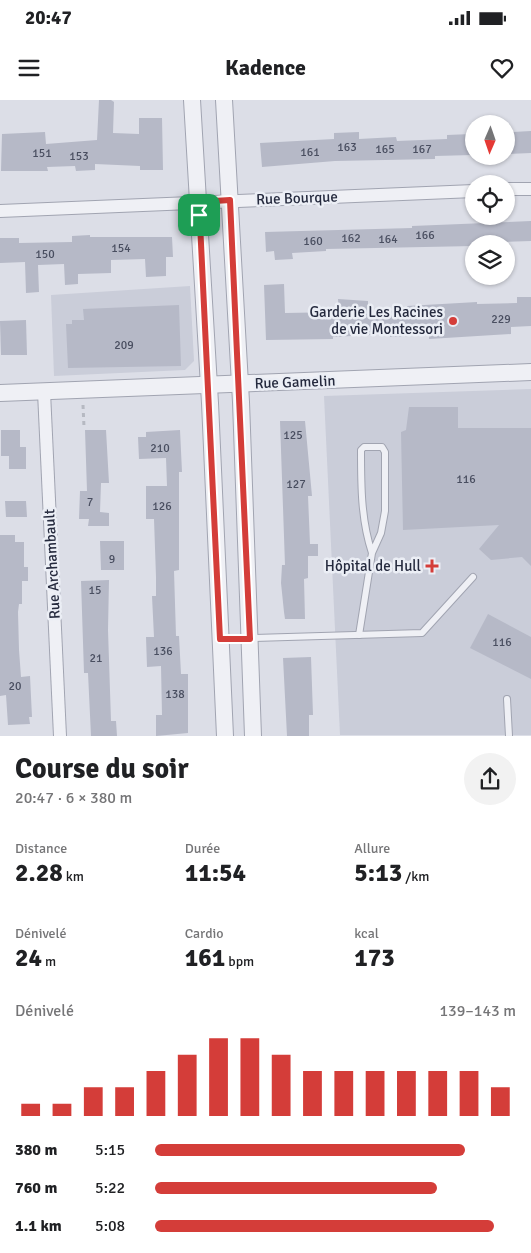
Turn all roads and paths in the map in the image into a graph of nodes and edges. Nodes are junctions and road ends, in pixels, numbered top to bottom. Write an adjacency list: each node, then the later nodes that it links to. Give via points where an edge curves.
1 (192, 100): 7 (street)
2 (224, 100): 6 (street)
3 (531, 188): 4 (street)
4 (515, 189)
5 (465, 191): 6 (street, Rue Bourque)
6 (230, 200): 7 (street, Rue Bourque); 10 (street)
7 (199, 202): 8 (street, Rue Bourque); 11 (street)
8 (0, 211)
9 (531, 372): 10 (street, Rue Gamelin)
10 (240, 384): 11 (street, Rue Gamelin); 20 (street)
11 (209, 386): 12 (street, Rue Gamelin); 19 (street)
12 (44, 392): 13 (street, Rue Gamelin); 22 (street, Rue Archambault)
13 (0, 393)
14 (83, 402): 15 (path)
15 (84, 427)
16 (372, 553): 16 (lane, via 381,533 385,511 385,452 376,446 361,450 360,487 365,534); 18 (lane)
17 (473, 577): 18 (lane, via 422,633)
18 (359, 636): 20 (lane)
19 (220, 639): 20 (lane); 23 (street)
20 (250, 639): 24 (street)
21 (507, 699): 25 (lane)
22 (60, 736)
23 (225, 736)
24 (253, 736)
25 (509, 736)

